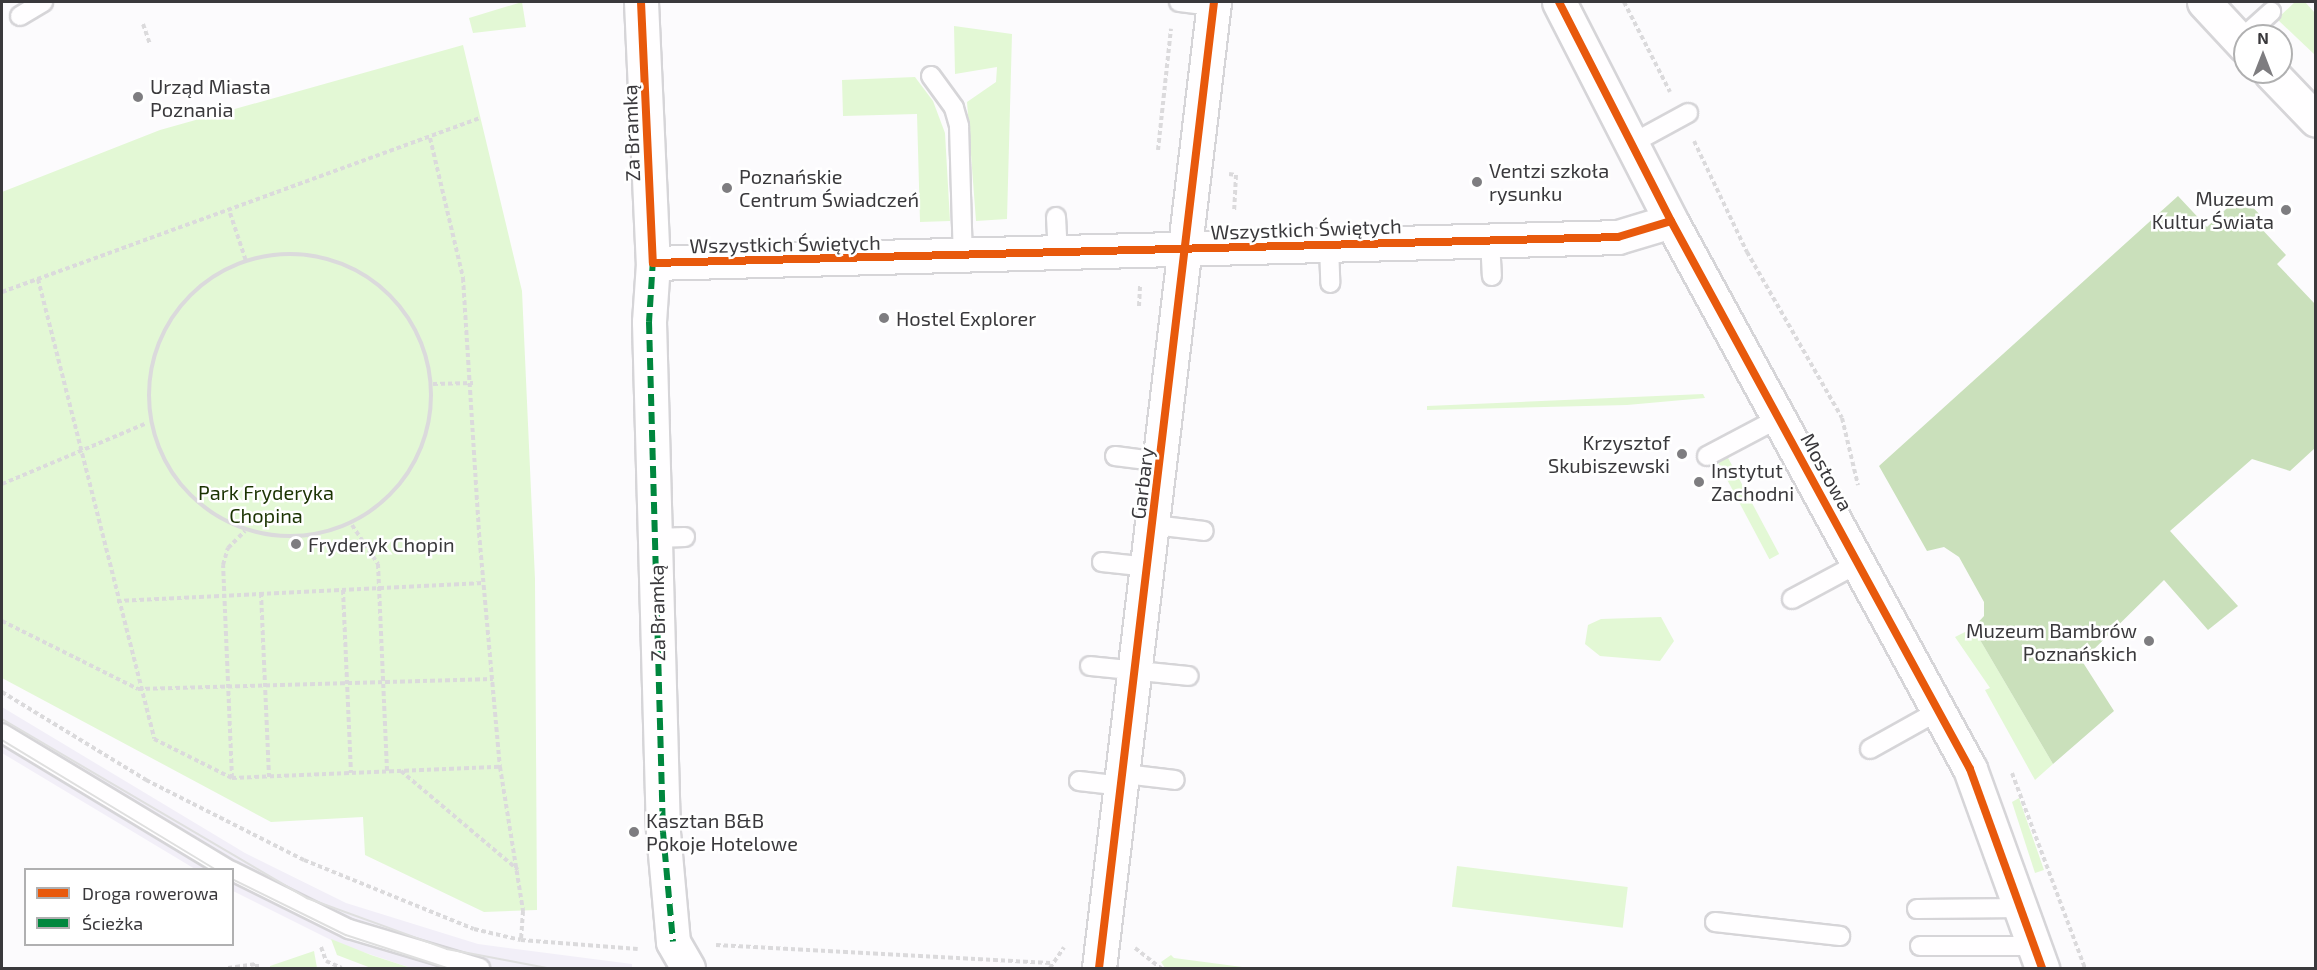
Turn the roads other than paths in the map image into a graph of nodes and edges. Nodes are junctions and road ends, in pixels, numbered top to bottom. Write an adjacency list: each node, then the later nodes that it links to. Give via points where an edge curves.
1 (43, 2): 8 (lane)
2 (641, 2): 23 (street, Za Bramką)
3 (1179, 2): 6 (lane)
4 (1559, 2): 15 (street, Mostowa)
5 (2204, 2): 10 (street)
6 (1213, 4): 20 (street, Garbary)
7 (2271, 12): 9 (lane)
8 (20, 16)
9 (2260, 24)
10 (2233, 33)
11 (931, 76): 22 (lane, via 954,108 959,126)
12 (2282, 84): 14 (street)
13 (1685, 115): 15 (lane)
14 (2316, 120)
15 (1631, 144): 17 (street, Mostowa)
16 (1056, 218): 21 (lane)
17 (1671, 221): 18 (street, Wszystkich Świętych, via 1630,236); 26 (street, Mostowa)
18 (1490, 240): 19 (street, Wszystkich Świętych); 24 (lane)
19 (1329, 245): 20 (street, Wszystkich Świętych); 25 (lane)
20 (1186, 250): 21 (street, Wszystkich Świętych); 29 (street, Garbary)
21 (1058, 255): 22 (street, Wszystkich Świętych)
22 (963, 258): 23 (street, Wszystkich Świętych)
23 (653, 263): 52 (street, Za Bramką, via 649,321 670,537 651,725)
24 (1492, 276)
25 (1330, 282)
26 (1779, 418): 28 (lane); 33 (street, Mostowa)
27 (1115, 456): 29 (lane)
28 (1707, 456)
29 (1161, 462): 30 (street, Garbary)
30 (1154, 525): 31 (lane); 34 (street, Garbary)
31 (1204, 531)
32 (1102, 562): 34 (lane)
33 (1859, 563): 35 (lane); 39 (street, Mostowa)
34 (1149, 567): 37 (street, Garbary)
35 (1792, 599)
36 (1090, 666): 37 (lane)
37 (1137, 671): 38 (lane); 42 (street, Garbary)
38 (1188, 676)
39 (1941, 710): 41 (lane); 47 (street, Mostowa, via 1990,815)
40 (2, 733): 45 (lane)
41 (1870, 749)
42 (1124, 780): 43 (lane); 44 (lane); 55 (street, Garbary)
43 (1175, 780)
44 (1079, 781)
45 (228, 868)
46 (234, 871): 54 (lane, via 390,944)
47 (2022, 908): 48 (lane); 53 (street, Mostowa)
48 (1917, 909)
49 (1715, 922): 50 (lane)
50 (1840, 936)
51 (1920, 946): 53 (lane)
52 (669, 953)
53 (2039, 957)
54 (480, 969)
55 (1099, 969)

